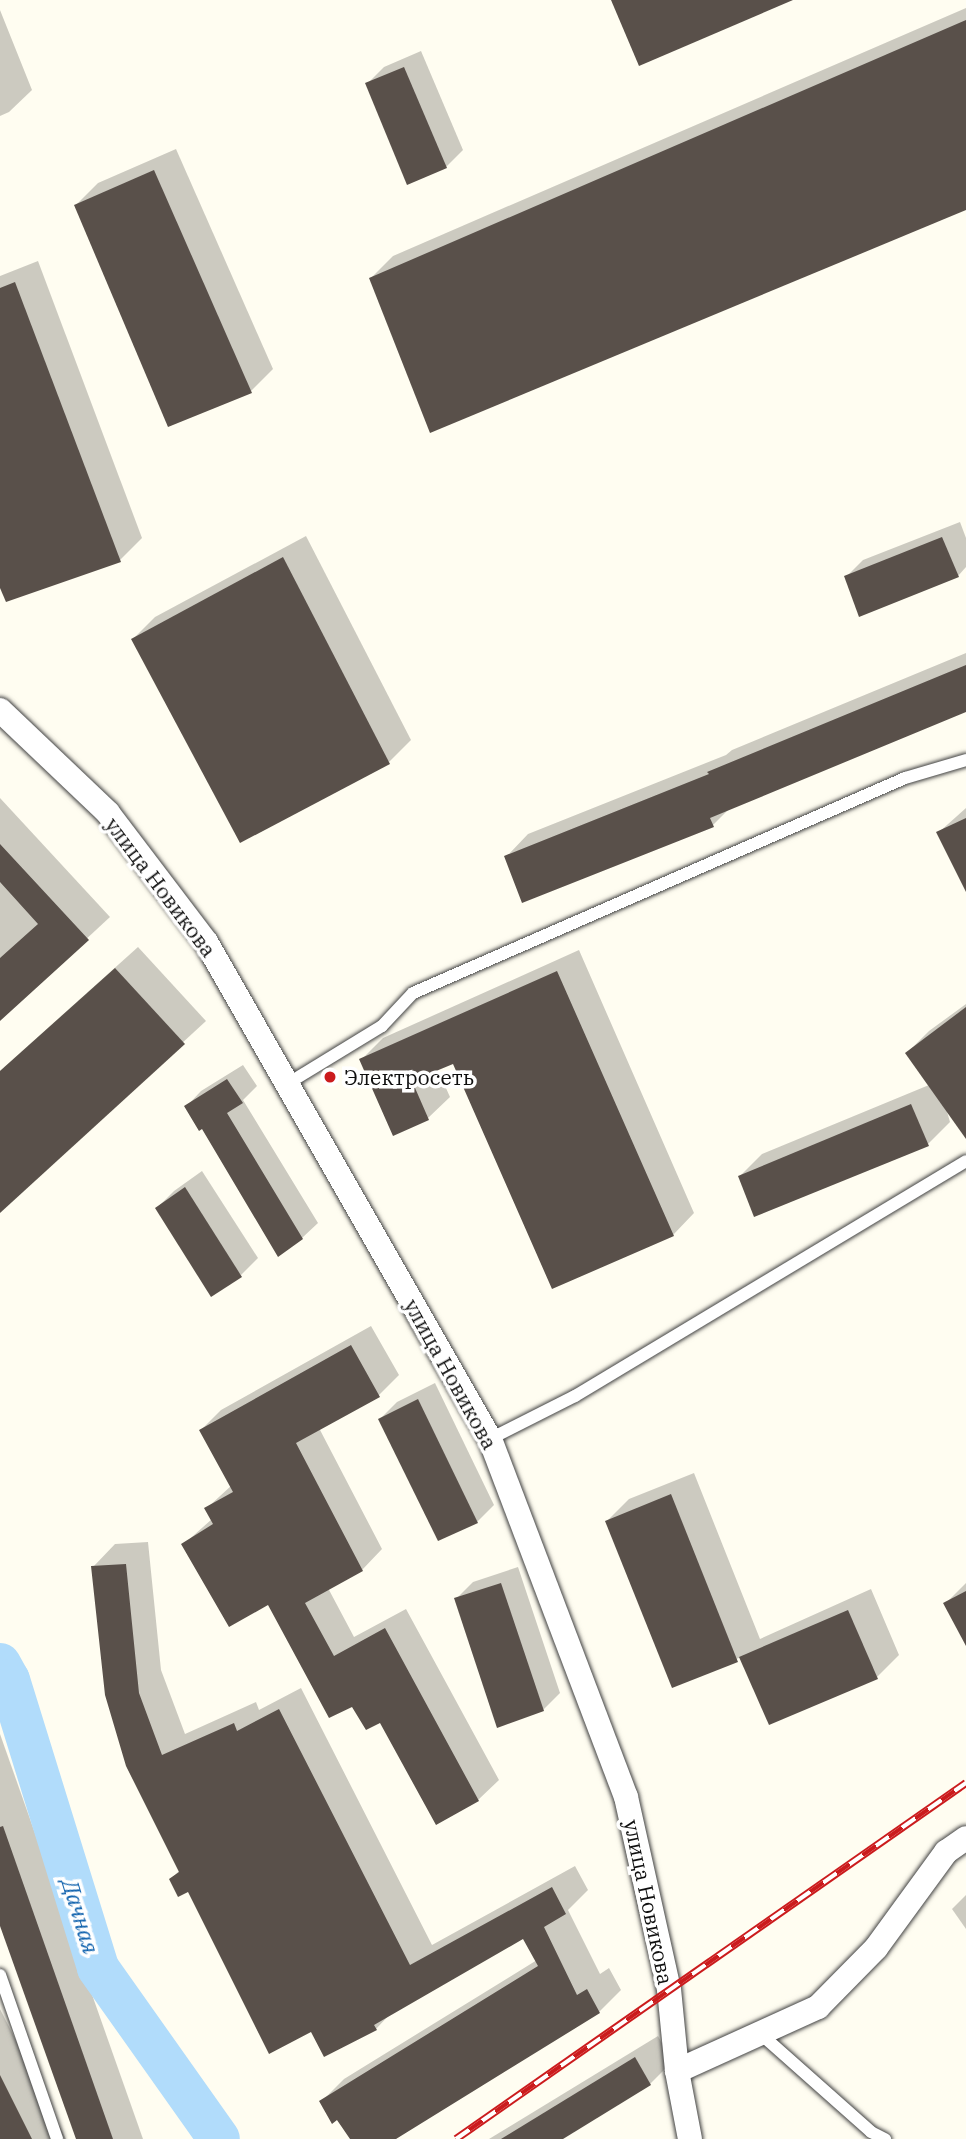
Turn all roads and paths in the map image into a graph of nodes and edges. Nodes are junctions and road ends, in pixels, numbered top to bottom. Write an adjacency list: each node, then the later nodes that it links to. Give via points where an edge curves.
1 (0, 710): 3 (street, улица Новикова, via 108,813 206,942)
2 (966, 760): 3 (lane, via 905,778 413,993 382,1026)
3 (287, 1084): 5 (street, улица Новикова)
4 (966, 1161): 5 (lane, via 575,1396)
5 (490, 1439): 8 (street, улица Новикова, via 626,1797 669,1989)
6 (966, 1838): 8 (street, via 946,1852 876,1948 818,2007)
7 (0, 1975): 9 (lane)
8 (677, 2071): 10 (street, улица Новикова); 11 (lane, via 763,2036 870,2132)
9 (57, 2139)
10 (690, 2139)
11 (885, 2139)

